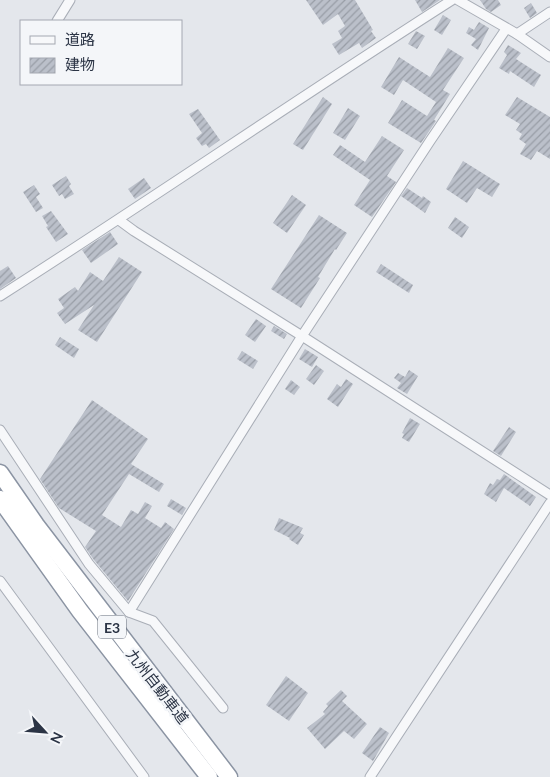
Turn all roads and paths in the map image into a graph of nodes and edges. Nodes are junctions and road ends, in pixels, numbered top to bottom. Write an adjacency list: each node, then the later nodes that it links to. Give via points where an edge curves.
1 (70, 0): 5 (street)
2 (452, 0): 9 (street)
3 (458, 0): 6 (street)
4 (550, 12): 7 (street)
5 (58, 20)
6 (506, 29): 7 (street); 11 (street)
7 (516, 34): 8 (street)
8 (550, 57)
9 (119, 220): 10 (street); 11 (street)
10 (0, 296)
11 (302, 336): 14 (street); 18 (street)
12 (0, 430): 18 (street, via 89,564)
13 (0, 473): 22 (highway, 九州自動車道 / E3, via 81,585)
14 (550, 496)
15 (0, 499): 21 (highway, 九州自動車道 / E3, via 80,611)
16 (550, 503): 23 (street)
17 (0, 581): 20 (street)
18 (129, 612): 19 (street, via 153,621)
19 (223, 708)
20 (144, 777)
21 (209, 777)
22 (229, 777)
23 (370, 777)

